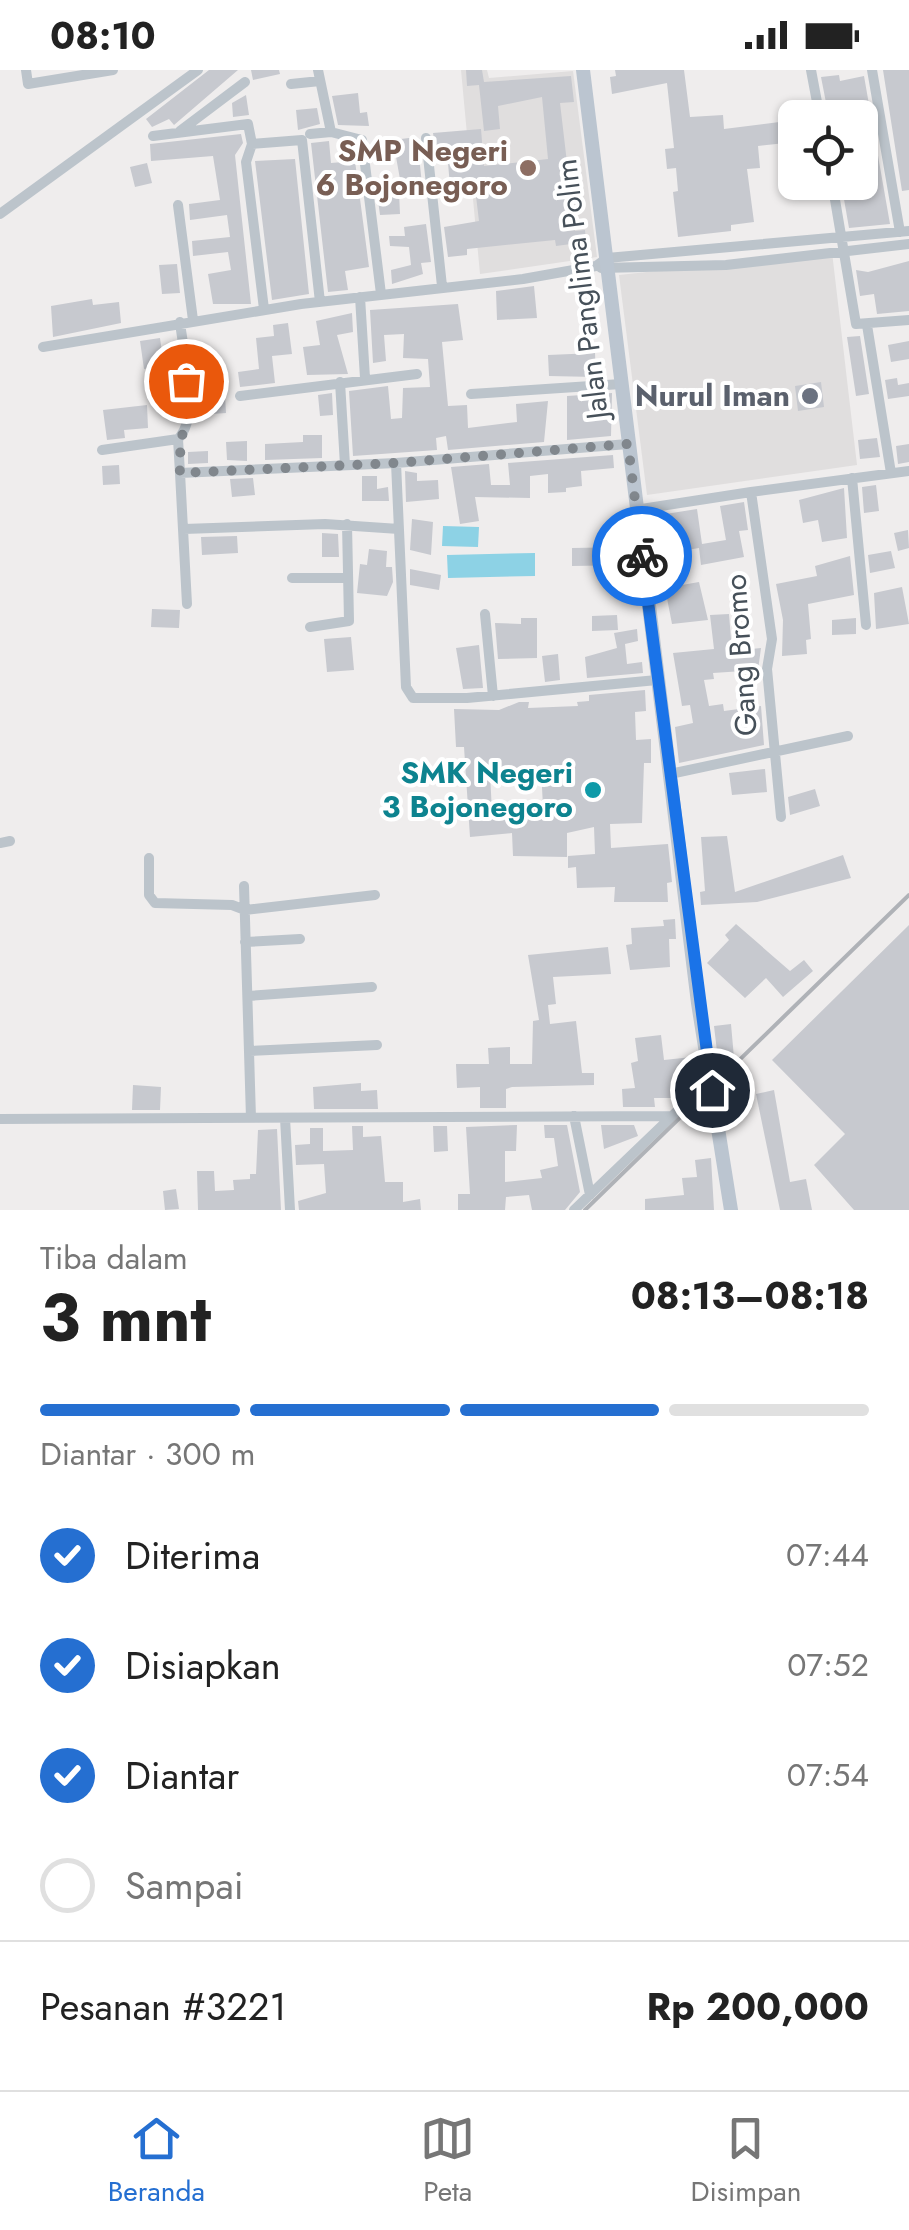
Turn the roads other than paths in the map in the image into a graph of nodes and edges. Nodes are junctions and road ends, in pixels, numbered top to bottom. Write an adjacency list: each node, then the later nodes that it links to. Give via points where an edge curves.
1 (26, 70): 2 (street, via 28,84)
2 (113, 70)
3 (198, 70): 21 (street)
4 (583, 70): 26 (main road, Jalan Panglima Polim)
5 (812, 70): 11 (street)
6 (872, 70): 22 (street)
7 (319, 76): 9 (street); 14 (street)
8 (245, 82): 10 (street)
9 (291, 84)
10 (220, 98): 12 (street); 13 (street)
11 (817, 100)
12 (224, 125): 13 (street); 18 (street, via 250,125)
13 (179, 131): 16 (street)
14 (331, 132): 15 (street); 28 (street, via 362,140)
15 (310, 134)
16 (154, 136)
17 (426, 138): 27 (street)
18 (252, 144): 30 (street, via 302,140); 31 (street, via 246,162)
19 (835, 200): 23 (street)
20 (178, 205): 33 (street)
21 (0, 214)
22 (905, 232): 23 (street)
23 (843, 239): 25 (street); 26 (street)
24 (909, 244): 25 (street)
25 (844, 252): 26 (street); 34 (street, via 856,324)
26 (604, 265): 27 (street); 39 (main road, Jalan Panglima Polim)
27 (442, 286): 28 (street)
28 (381, 294): 29 (street)
29 (360, 297): 30 (street); 37 (street)
30 (320, 302): 31 (street)
31 (264, 309): 33 (street)
32 (909, 320): 34 (street)
33 (186, 321): 35 (street); 42 (street, via 189,411)
34 (867, 326): 49 (street)
35 (43, 348)
36 (417, 374): 37 (street)
37 (365, 378): 38 (street)
38 (340, 382): 41 (street); 46 (street)
39 (622, 384): 40 (street); 43 (main road, Jalan Panglima Polim)
40 (471, 394)
41 (240, 396)
42 (178, 439): 44 (street); 48 (street)
43 (628, 444): 45 (street); 52 (main road, Jalan Panglima Polim)
44 (102, 450)
45 (396, 463): 46 (street); 55 (street)
46 (345, 465): 48 (street)
47 (909, 471): 49 (street)
48 (180, 473): 54 (street)
49 (891, 473): 50 (street)
50 (852, 478): 51 (street); 60 (street)
51 (751, 492): 52 (street); 65 (street, Gang Bromo, via 772,639 767,669)
52 (636, 510): 62 (main road, Jalan Panglima Polim)
53 (347, 524): 54 (street); 55 (street); 57 (street)
54 (184, 529): 58 (street)
55 (399, 529): 63 (street, via 410,694 420,700)
56 (292, 578): 57 (street)
57 (348, 578): 61 (street, via 348,622)
58 (187, 604)
59 (485, 614): 63 (street)
60 (866, 625)
61 (310, 627)
62 (656, 680): 63 (street); 66 (main road, Jalan Panglima Polim)
63 (493, 696)
64 (848, 736): 65 (street)
65 (773, 755): 66 (street); 67 (street, Gang Bromo)
66 (670, 774): 78 (main road, Jalan Panglima Polim)
67 (782, 817)
68 (150, 858): 71 (street, via 149,895 155,903)
69 (244, 886): 71 (street)
70 (375, 895): 71 (street)
71 (244, 910): 73 (street)
72 (300, 939): 73 (street)
73 (245, 942): 75 (street)
74 (372, 988): 75 (street)
75 (248, 996): 77 (street)
76 (377, 1046): 77 (street)
77 (250, 1051): 81 (street)
78 (710, 1078): 80 (street); 87 (main road, Jalan Panglima Polim)
79 (574, 1116): 80 (street); 82 (street); 84 (street)
80 (672, 1116): 84 (street)
81 (250, 1118): 82 (street); 83 (street)
82 (286, 1118): 85 (street)
83 (3, 1119)
84 (590, 1194): 86 (street)
85 (290, 1210)
86 (574, 1210)
87 (731, 1210)

